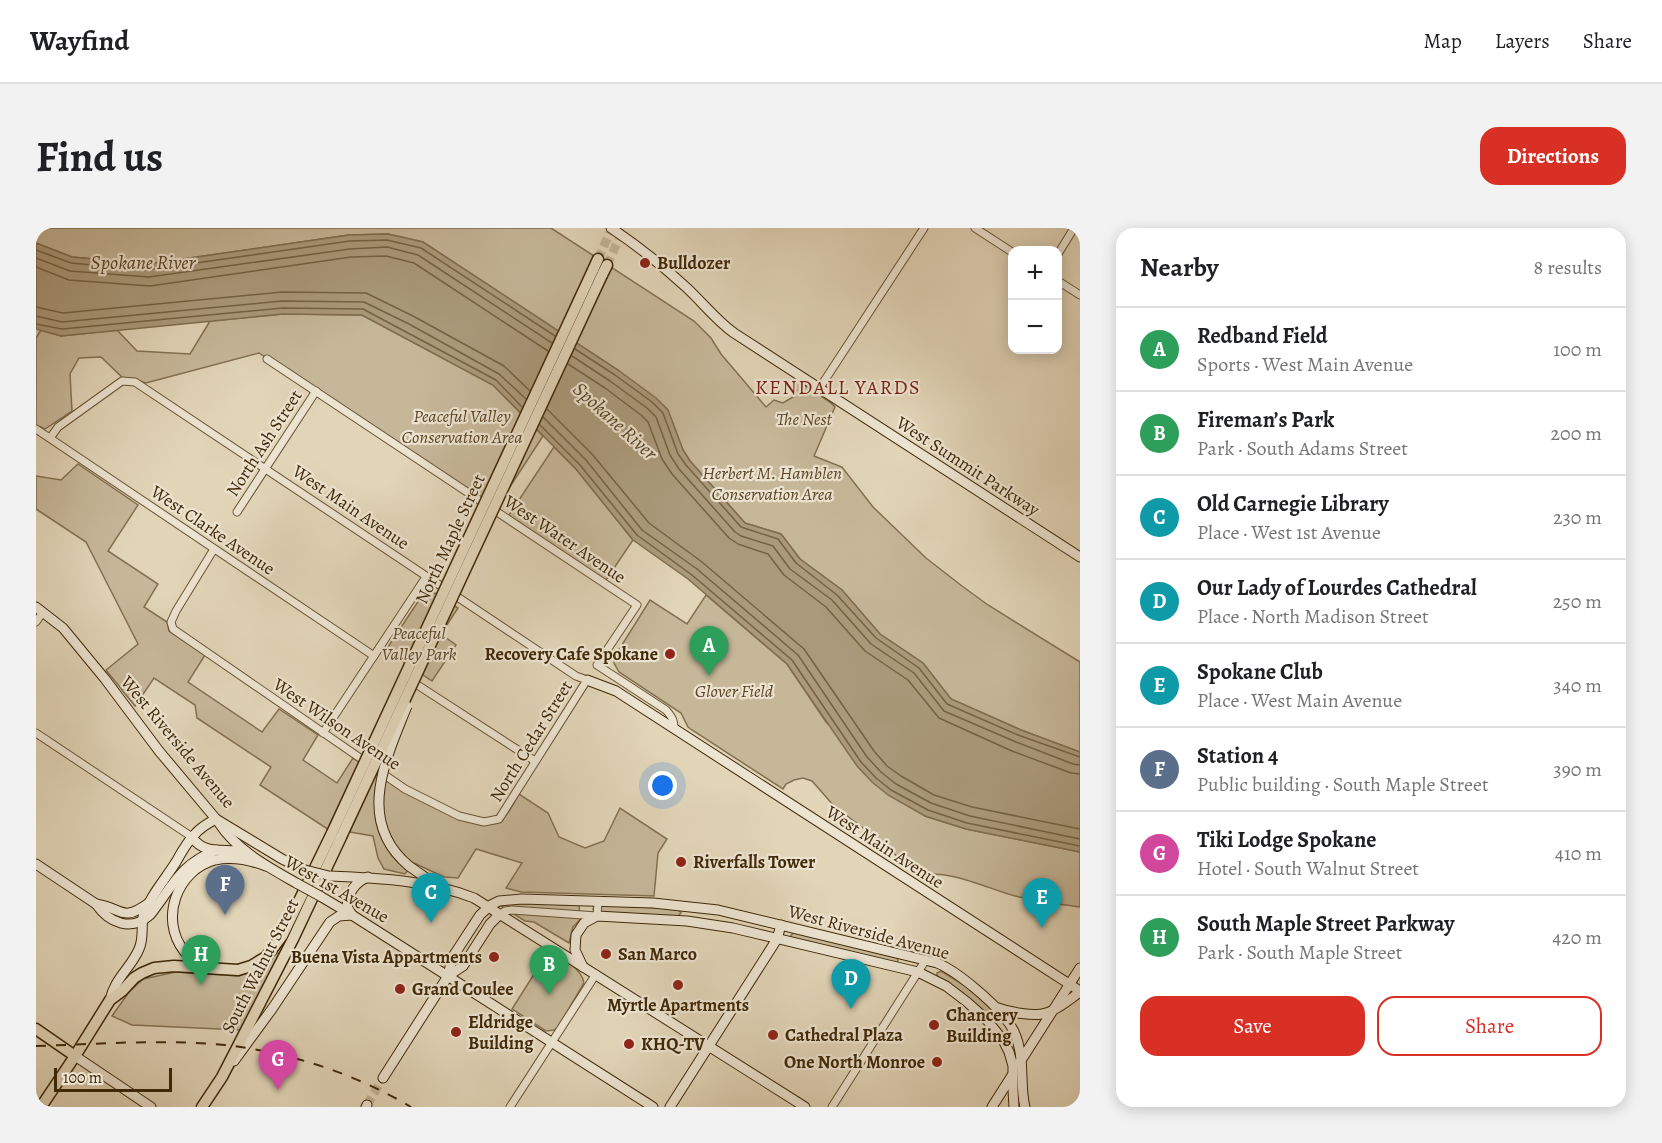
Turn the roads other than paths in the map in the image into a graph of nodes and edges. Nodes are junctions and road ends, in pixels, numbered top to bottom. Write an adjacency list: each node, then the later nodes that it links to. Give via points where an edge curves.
1 (610, 228): 10 (street, West Summit Parkway, via 665,268 729,330)
2 (924, 228): 10 (street)
3 (975, 228): 6 (street)
4 (1074, 228): 5 (street)
5 (1062, 248)
6 (1008, 249)
7 (1062, 284): 8 (street)
8 (1080, 295)
9 (267, 359): 11 (street, West Water Avenue)
10 (819, 388): 17 (street, West Summit Parkway)
11 (316, 391): 14 (street, North Ash Street); 23 (street, West Water Avenue, via 637,605)
12 (36, 429): 13 (street, West Clarke Avenue)
13 (50, 438): 14 (street, West Main Avenue, via 58,427 122,381 135,382); 16 (street, West Clarke Avenue)
14 (265, 469): 15 (street, North Ash Street); 18 (street, West Main Avenue)
15 (237, 512)
16 (214, 549): 22 (street, West Clarke Avenue); 28 (street, West Wilson Avenue, via 172,619 173,629)
17 (1080, 557)
18 (426, 577): 22 (street, North Maple Street); 24 (street, West Main Avenue)
19 (39, 610): 21 (street); 30 (street, West Riverside Avenue, via 63,628)
20 (442, 621): 32 (main road, North Maple Street, bridge); 32 (main road, North Maple Street, bridge, via 600,267); 39 (street, bridge, via 391,748 378,809 382,831 401,860)
21 (36, 622)
22 (374, 656): 28 (street, North Maple Street)
23 (597, 665): 26 (street, West Main Avenue, via 666,711)
24 (587, 680): 26 (street, West Main Avenue, via 616,692); 29 (street, North Cedar Street)
25 (418, 686): 29 (street)
26 (674, 728): 59 (street, West Main Avenue)
27 (36, 733): 33 (street)
28 (323, 733): 31 (street, West Wilson Avenue, via 405,789 459,816 484,822)
29 (535, 761): 31 (street, North Cedar Street)
30 (216, 819): 33 (street); 35 (street, West 1st Avenue); 38 (street, West Riverside Avenue, bridge, via 305,870 329,876)
31 (500, 819)
32 (337, 835): 55 (main road, via 271,952 245,968); 71 (main road, South Walnut Street, via 293,939)
33 (192, 837): 34 (street, via 200,846); 40 (street)
34 (216, 850): 35 (street); 48 (street, via 186,867)
35 (249, 853): 37 (street, West 1st Avenue)
36 (36, 864): 42 (street)
37 (266, 866): 45 (street, West 1st Avenue, bridge); 55 (street, via 238,859 213,861 195,870 176,896 173,927 184,950)
38 (368, 877): 39 (street, West Riverside Avenue); 45 (street, via 358,882 349,895 347,907)
39 (441, 888): 43 (street, West Riverside Avenue)
40 (151, 902): 42 (street, via 129,914); 48 (street)
41 (598, 902): 43 (street, West Riverside Avenue, via 522,899 502,900); 44 (street, West Riverside Avenue); 47 (street)
42 (96, 904): 48 (street, via 102,913 121,923)
43 (488, 907): 46 (street, West Riverside Avenue); 58 (street, via 452,958)
44 (687, 907): 49 (street); 50 (street, West Riverside Avenue)
45 (352, 915): 58 (street, West 1st Avenue); 71 (street, via 330,922)
46 (499, 915): 47 (street, West Riverside Avenue, via 516,910); 53 (street); 58 (street, via 463,966)
47 (597, 916): 49 (street, West Riverside Avenue); 53 (street, via 584,923 574,941)
48 (143, 921): 61 (street, via 140,949 115,984)
49 (687, 921): 51 (street, West Riverside Avenue)
50 (781, 925): 51 (street); 52 (street, West Riverside Avenue)
51 (777, 939): 56 (street, West Riverside Avenue); 67 (street)
52 (925, 961): 56 (street); 62 (street, West Riverside Avenue, via 948,968)
53 (583, 967): 57 (street)
54 (1080, 968): 59 (street)
55 (220, 970): 61 (main road, via 154,968 134,978)
56 (918, 972): 64 (street, West Riverside Avenue, via 946,986); 80 (street)
57 (596, 974): 66 (street); 67 (street)
58 (448, 976): 66 (street, West 1st Avenue); 72 (street)
59 (1070, 985): 60 (street, West Main Avenue); 63 (street)
60 (1080, 992): 63 (street)
61 (110, 1000): 68 (main road)
62 (993, 1005): 63 (street, via 1039,1015); 64 (street, via 998,1019); 69 (street, West Riverside Avenue, via 1012,1028)
63 (1054, 1010): 69 (street)
64 (983, 1016): 70 (street, West Riverside Avenue, via 1006,1045)
65 (36, 1029): 68 (main road)
66 (552, 1043): 76 (street); 77 (street, West 1st Avenue)
67 (709, 1046): 78 (street); 79 (street)
68 (75, 1056): 73 (main road); 74 (street)
69 (1021, 1061): 70 (street); 83 (street, West Riverside Avenue)
70 (1013, 1074): 81 (street); 82 (street, West Riverside Avenue)
71 (222, 1077): 75 (main road, South Walnut Street)
72 (383, 1078)
73 (41, 1107)
74 (151, 1107)
75 (202, 1107)
76 (510, 1107)
77 (653, 1107)
78 (670, 1107)
79 (805, 1107)
80 (832, 1107)
81 (992, 1107)
82 (1014, 1107)
83 (1025, 1107)

